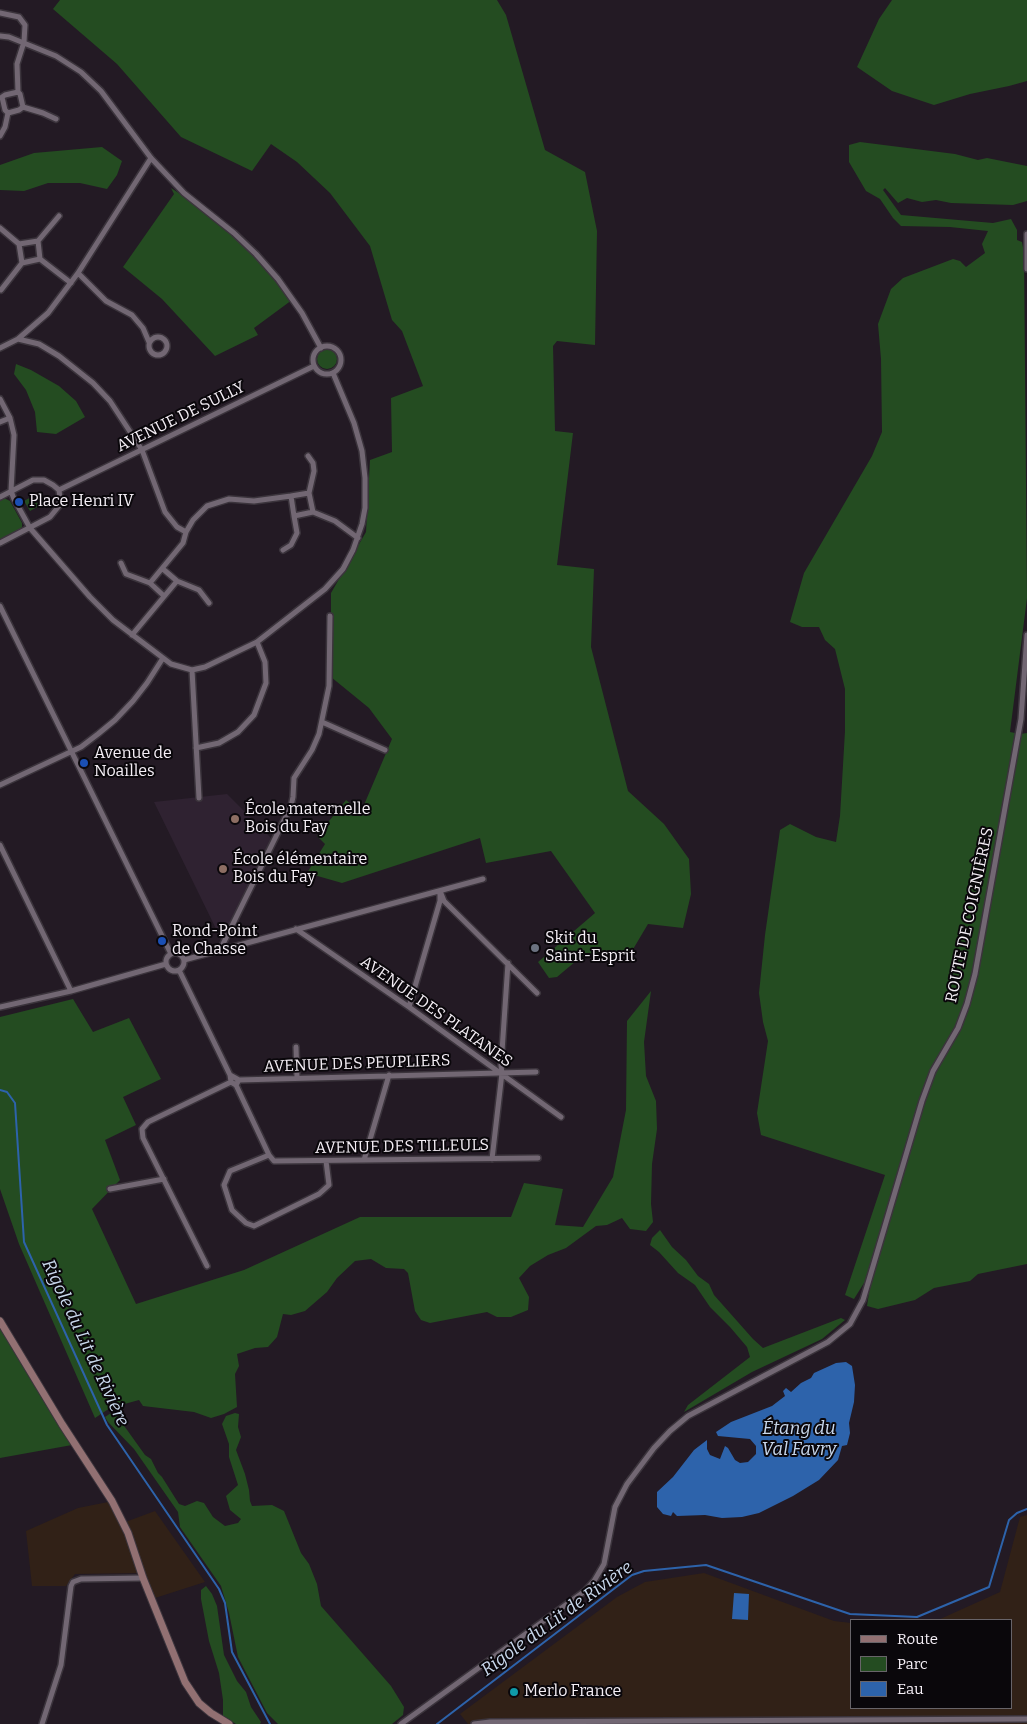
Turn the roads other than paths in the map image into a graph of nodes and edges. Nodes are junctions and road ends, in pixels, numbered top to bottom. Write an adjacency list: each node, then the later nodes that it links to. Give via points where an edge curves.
1 (0, 12): 3 (street, via 19,17 25,25)
2 (0, 36): 3 (street)
3 (24, 42): 4 (street, via 16,64); 10 (street, via 56,56 88,79)
4 (18, 92): 5 (street); 6 (street)
5 (1, 97): 7 (street)
6 (23, 107): 7 (street); 8 (street)
7 (8, 113): 9 (street)
8 (56, 119)
9 (0, 136)
10 (150, 158): 19 (street); 25 (street, via 184,193 250,249 278,279 302,313)
11 (59, 216): 14 (street)
12 (0, 228): 15 (street)
13 (1027, 234): 18 (street)
14 (38, 241): 15 (street); 16 (street)
15 (19, 244): 17 (street)
16 (40, 259): 17 (street); 20 (street)
17 (22, 263): 21 (street)
18 (1027, 269)
19 (78, 273): 20 (street); 23 (street, via 106,301 132,315)
20 (71, 283): 22 (street, via 48,313)
21 (1, 290)
22 (18, 339): 24 (street); 31 (street, via 49,349 93,383 123,419)
23 (149, 342)
24 (0, 348)
25 (320, 348): 26 (street, via 313,358); 27 (street, via 333,347 339,353 340,365)
26 (314, 366): 27 (street, via 324,374); 31 (street, AVENUE DE SULLY)
27 (332, 373): 42 (street, via 362,451 365,499)
28 (0, 399): 29 (street)
29 (10, 418): 30 (street); 34 (street, via 15,449)
30 (0, 422)
31 (142, 450): 33 (street, AVENUE DE SULLY); 41 (street, via 165,512 177,527)
32 (308, 456): 35 (street, via 314,472)
33 (59, 490): 34 (street, via 44,480 33,480); 40 (street, via 56,512)
34 (11, 491): 37 (street); 40 (street)
35 (309, 493): 36 (street); 38 (street)
36 (291, 496): 39 (street); 41 (street, via 217,502 207,506)
37 (0, 497)
38 (313, 512): 39 (street); 42 (street, via 335,521)
39 (294, 516): 44 (street, via 297,534 292,545)
40 (30, 528): 43 (street); 53 (street, via 90,597)
41 (186, 532): 46 (street, via 183,543)
42 (358, 538): 55 (street, via 346,563 331,583)
43 (0, 543)
44 (283, 550)
45 (121, 563): 48 (street, via 126,574)
46 (163, 568): 47 (street); 48 (street)
47 (177, 581): 49 (street); 50 (street, via 199,590)
48 (150, 583): 49 (street)
49 (164, 596): 53 (street)
50 (209, 603)
51 (0, 606): 61 (street)
52 (330, 616): 58 (street, via 330,677)
53 (132, 635): 56 (street)
54 (1027, 635): 100 (street, ROUTE DE COIGNIÈRES, via 1021,719 975,974 955,1035 933,1071 922,1101 863,1300 850,1324 821,1346 688,1416 670,1431 627,1484 615,1506 604,1564 594,1581)
55 (257, 642): 57 (street, via 206,668); 59 (street, via 265,662 266,683 254,715 238,732 219,743)
56 (163, 658): 57 (street); 61 (street, via 147,683 115,720)
57 (192, 670): 59 (street)
58 (322, 722): 60 (street); 68 (street, via 312,750 294,778 291,806)
59 (196, 748): 63 (street)
60 (385, 750)
61 (71, 752): 62 (street); 69 (street)
62 (0, 785)
63 (199, 798)
64 (0, 845): 74 (street)
65 (483, 879): 66 (street)
66 (440, 891): 67 (street); 71 (street, via 444,901); 77 (street, via 440,901)
67 (296, 929): 68 (street); 77 (street, AVENUE DES PLATANES)
68 (220, 950): 70 (street)
69 (170, 954): 70 (street, via 179,953); 72 (street)
70 (184, 960): 73 (street)
71 (508, 963): 75 (street); 80 (street)
72 (166, 964): 73 (street, via 172,971); 74 (street)
73 (179, 970): 83 (street)
74 (71, 991): 76 (street)
75 (537, 993)
76 (0, 1007)
77 (409, 1007): 80 (street, AVENUE DES PLATANES)
78 (296, 1047): 82 (street)
79 (536, 1072): 80 (street, AVENUE DES PEUPLIERS)
80 (502, 1073): 81 (street, AVENUE DES PEUPLIERS); 84 (street, AVENUE DES PLATANES); 87 (street)
81 (389, 1075): 82 (street, AVENUE DES PEUPLIERS); 88 (street)
82 (297, 1078): 83 (street, AVENUE DES PEUPLIERS)
83 (235, 1082): 85 (street); 90 (street, via 148,1122 142,1129)
84 (561, 1117)
85 (269, 1155): 89 (street, AVENUE DES TILLEULS, via 278,1161); 89 (street, via 230,1171 224,1185 232,1210 254,1226 319,1194 329,1185)
86 (538, 1158): 87 (street, AVENUE DES TILLEULS)
87 (492, 1159): 88 (street, AVENUE DES TILLEULS)
88 (364, 1160): 89 (street, AVENUE DES TILLEULS)
89 (326, 1161)
90 (164, 1179): 91 (street); 92 (street)
91 (110, 1189)
92 (207, 1266)
93 (0, 1321): 94 (street, via 112,1501 128,1533)
94 (143, 1578): 98 (street, via 81,1579 73,1582 61,1665); 99 (street, via 178,1668 192,1693 199,1703)
95 (1027, 1719): 97 (street)
96 (715, 1722): 97 (street); 101 (street)
97 (800, 1722)
98 (42, 1724)
99 (229, 1724)
100 (400, 1724)
101 (474, 1724)

